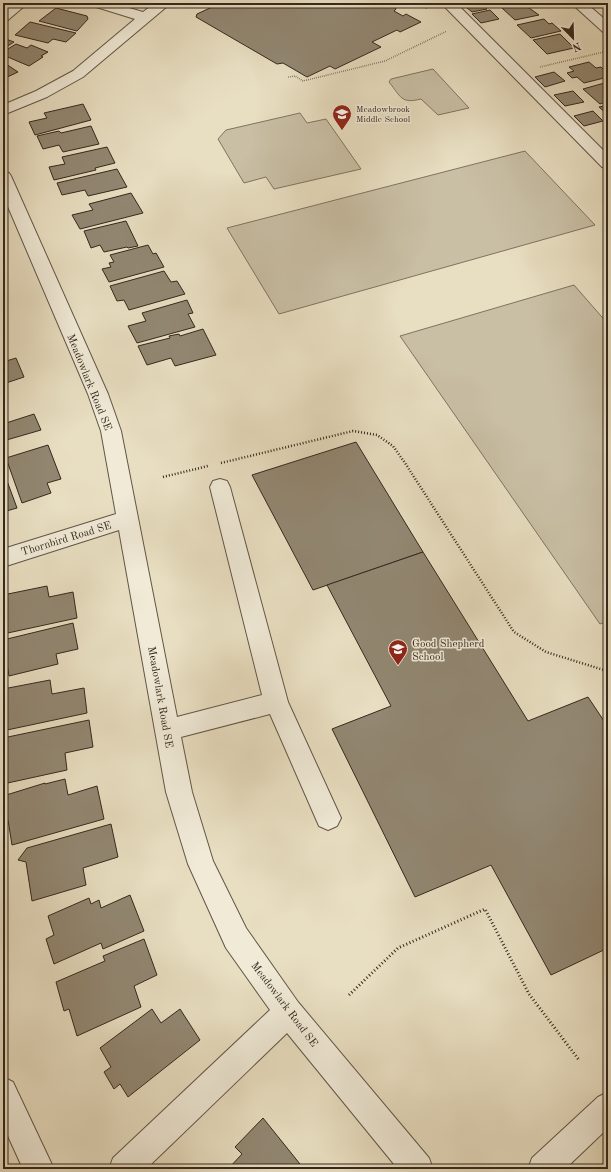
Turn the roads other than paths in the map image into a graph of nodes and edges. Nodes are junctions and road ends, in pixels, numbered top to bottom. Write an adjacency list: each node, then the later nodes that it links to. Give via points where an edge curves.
1 (20, 3): 6 (street)
2 (98, 3): 7 (street)
3 (164, 3): 7 (street)
4 (448, 3): 10 (street)
5 (578, 3): 8 (street)
6 (3, 17)
7 (144, 17): 9 (street, via 78,74 48,91)
8 (608, 29)
9 (3, 110)
10 (608, 164)
11 (3, 176): 13 (street, Meadowlark Road SE, via 98,394 111,431)
12 (220, 487): 15 (street)
13 (128, 519): 14 (street, Thornbird Road SE); 16 (street, Meadowlark Road SE)
14 (3, 558)
15 (276, 702): 16 (street); 17 (street)
16 (167, 730): 18 (street, Meadowlark Road SE, via 179,792 201,864 236,938)
17 (328, 818)
18 (288, 1012): 22 (street); 23 (street, Meadowlark Road SE)
19 (3, 1092): 21 (street)
20 (608, 1107): 24 (street)
21 (39, 1169)
22 (124, 1169)
23 (418, 1169)
24 (543, 1169)

